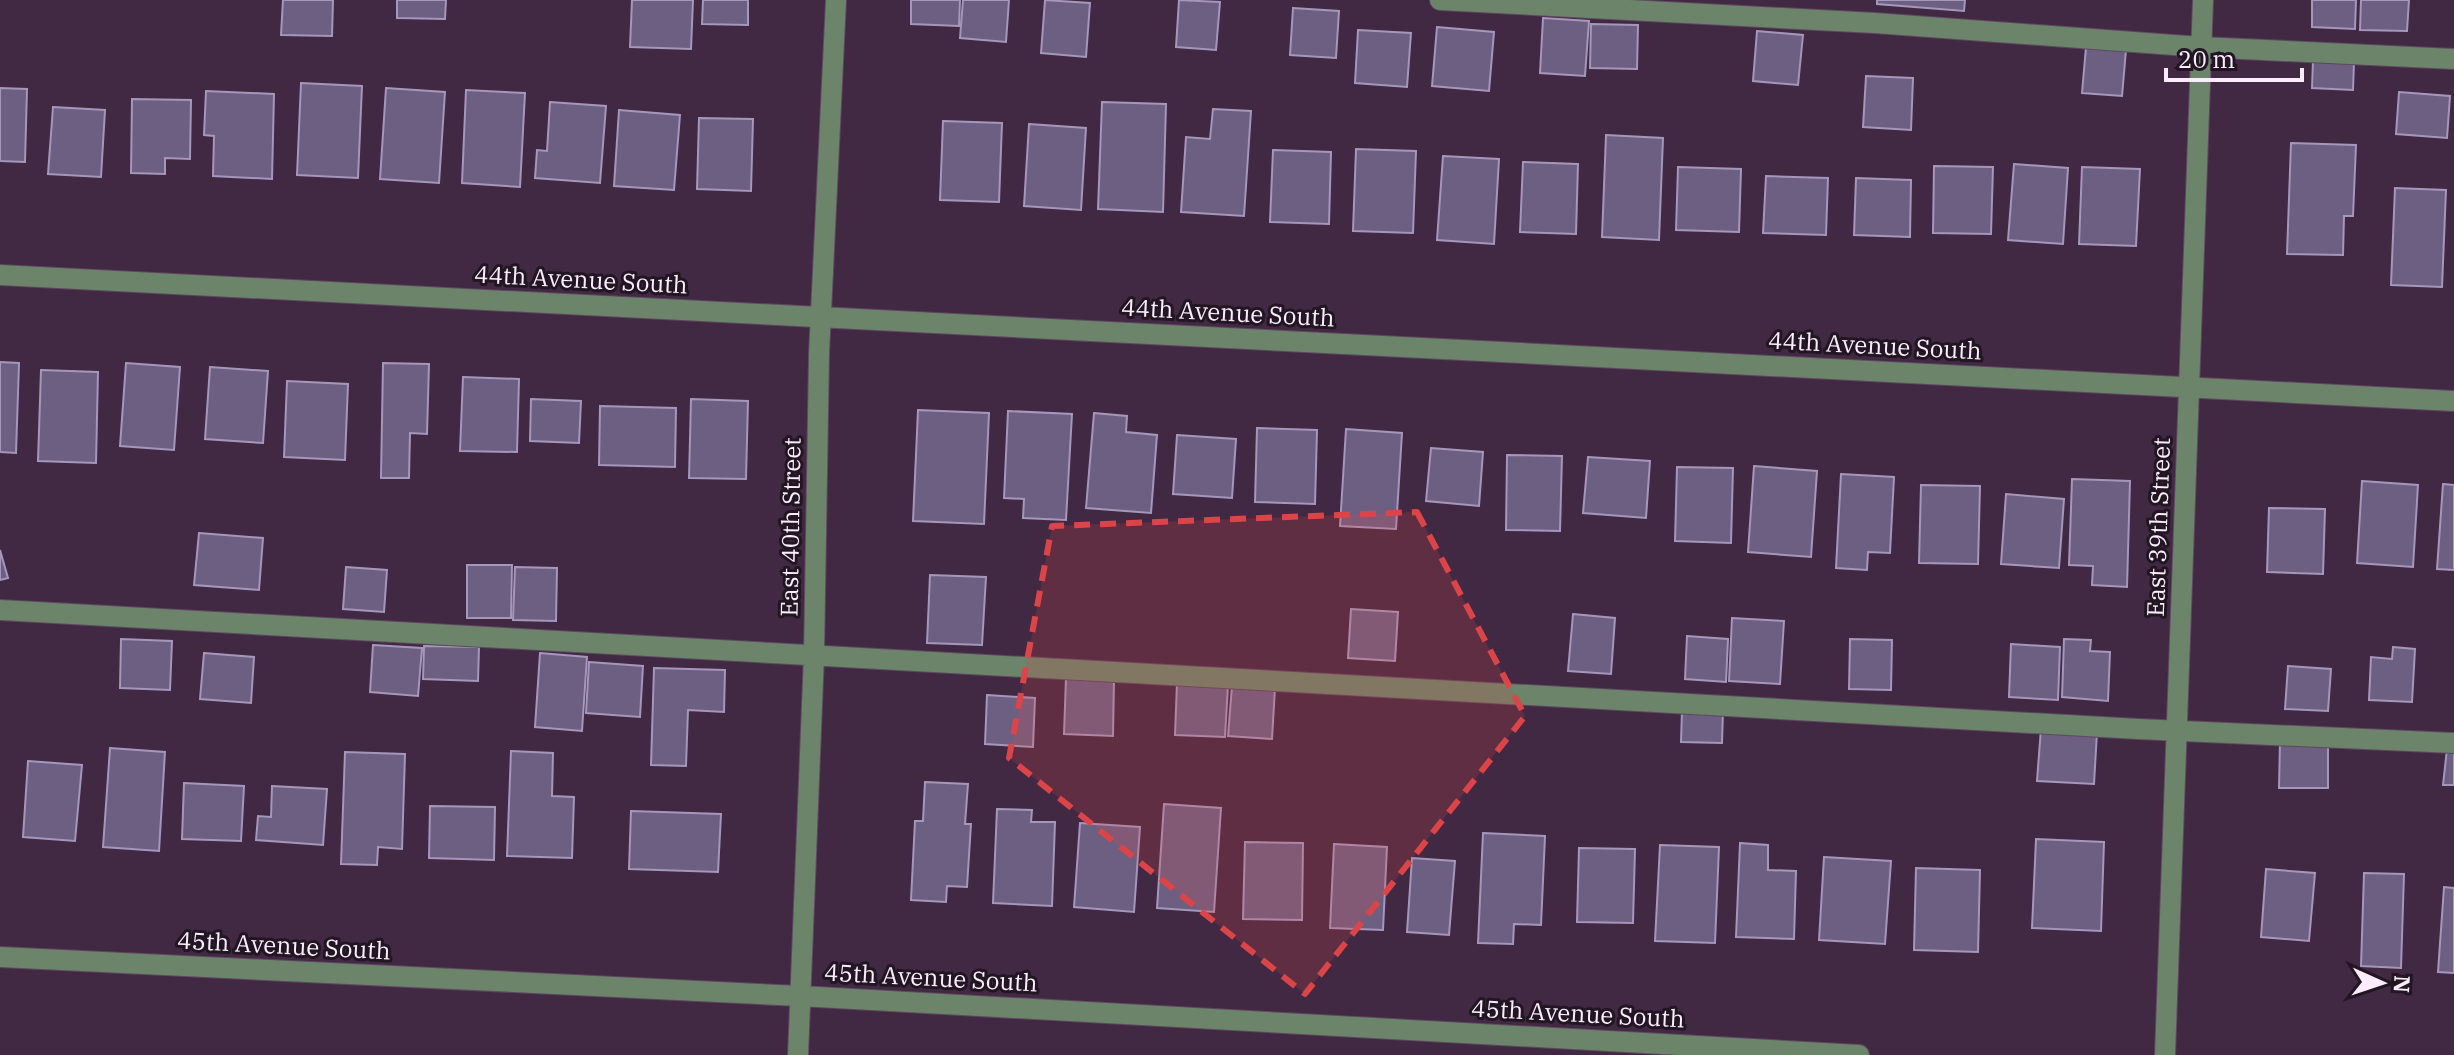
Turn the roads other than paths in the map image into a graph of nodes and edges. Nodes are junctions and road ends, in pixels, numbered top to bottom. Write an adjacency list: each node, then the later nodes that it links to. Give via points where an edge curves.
1 (836, 0): 7 (street, East 40th Street)
2 (1440, 0): 4 (street)
3 (2203, 0): 4 (street, East 39th Street)
4 (2201, 47): 5 (street); 8 (street, East 39th Street)
5 (2454, 59)
6 (0, 275): 7 (street, 44th Avenue South)
7 (823, 317): 8 (street, 44th Avenue South); 11 (street, East 40th Street)
8 (2189, 386): 9 (street, 44th Avenue South); 12 (street, East 39th Street)
9 (2454, 401)
10 (0, 610): 11 (street)
11 (814, 655): 12 (street); 15 (street, East 40th Street)
12 (2177, 729): 13 (street); 18 (street, East 39th Street)
13 (2454, 743)
14 (0, 957): 15 (street, 45th Avenue South)
15 (800, 996): 16 (street, East 40th Street); 17 (street, 45th Avenue South)
16 (798, 1055)
17 (1859, 1055)
18 (2165, 1055)

